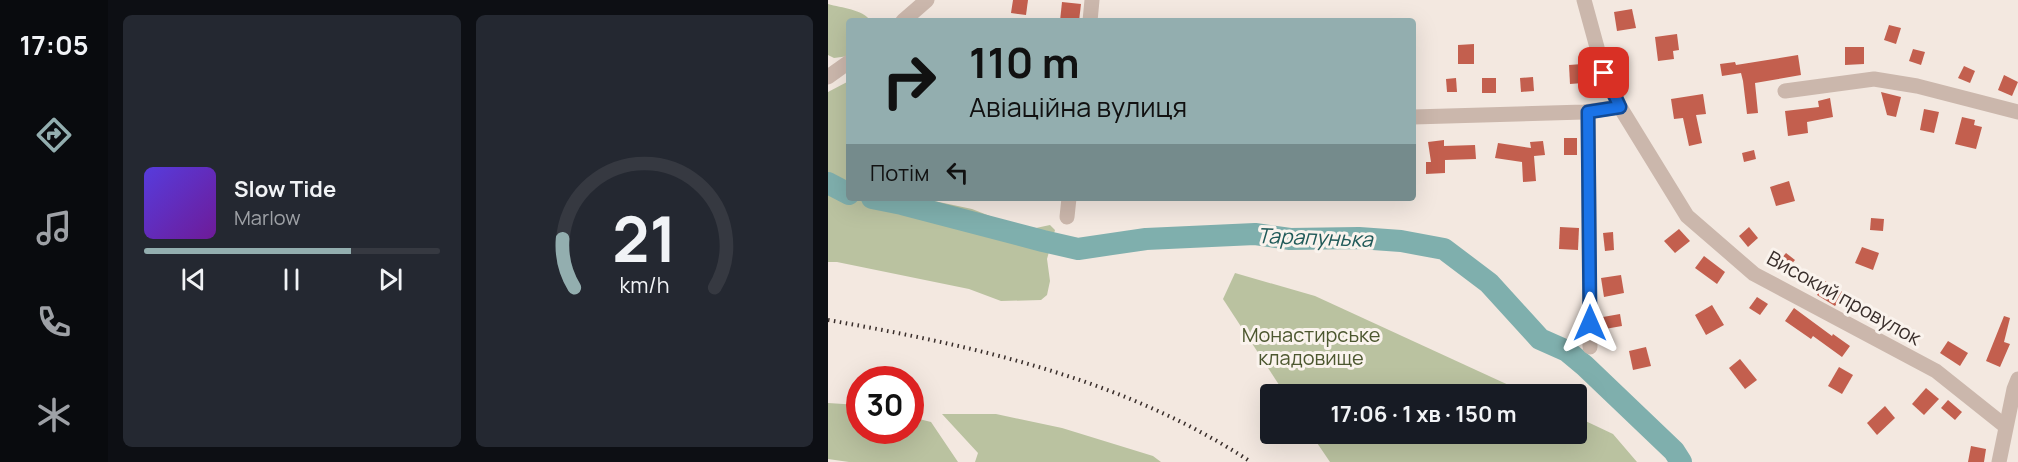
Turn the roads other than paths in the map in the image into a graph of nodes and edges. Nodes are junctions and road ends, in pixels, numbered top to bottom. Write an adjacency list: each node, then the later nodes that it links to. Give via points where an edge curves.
1 (927, 0): 4 (street)
2 (1092, 0): 5 (street)
3 (1584, 0): 9 (street, Високий провулок, via 1604,73)
4 (906, 18)
5 (1090, 18)
6 (846, 64): 7 (street)
7 (828, 77)
8 (1785, 92): 11 (street, via 1874,79)
9 (1620, 107): 10 (street); 17 (street, Високий провулок, via 1687,216 1754,274 1935,371)
10 (1588, 112): 12 (street); 15 (street)
11 (2018, 112)
12 (1416, 117)
13 (1069, 201): 14 (street)
14 (1067, 217)
15 (1590, 347)
16 (2018, 379): 17 (street)
17 (2005, 426): 18 (street)
18 (1999, 462)

